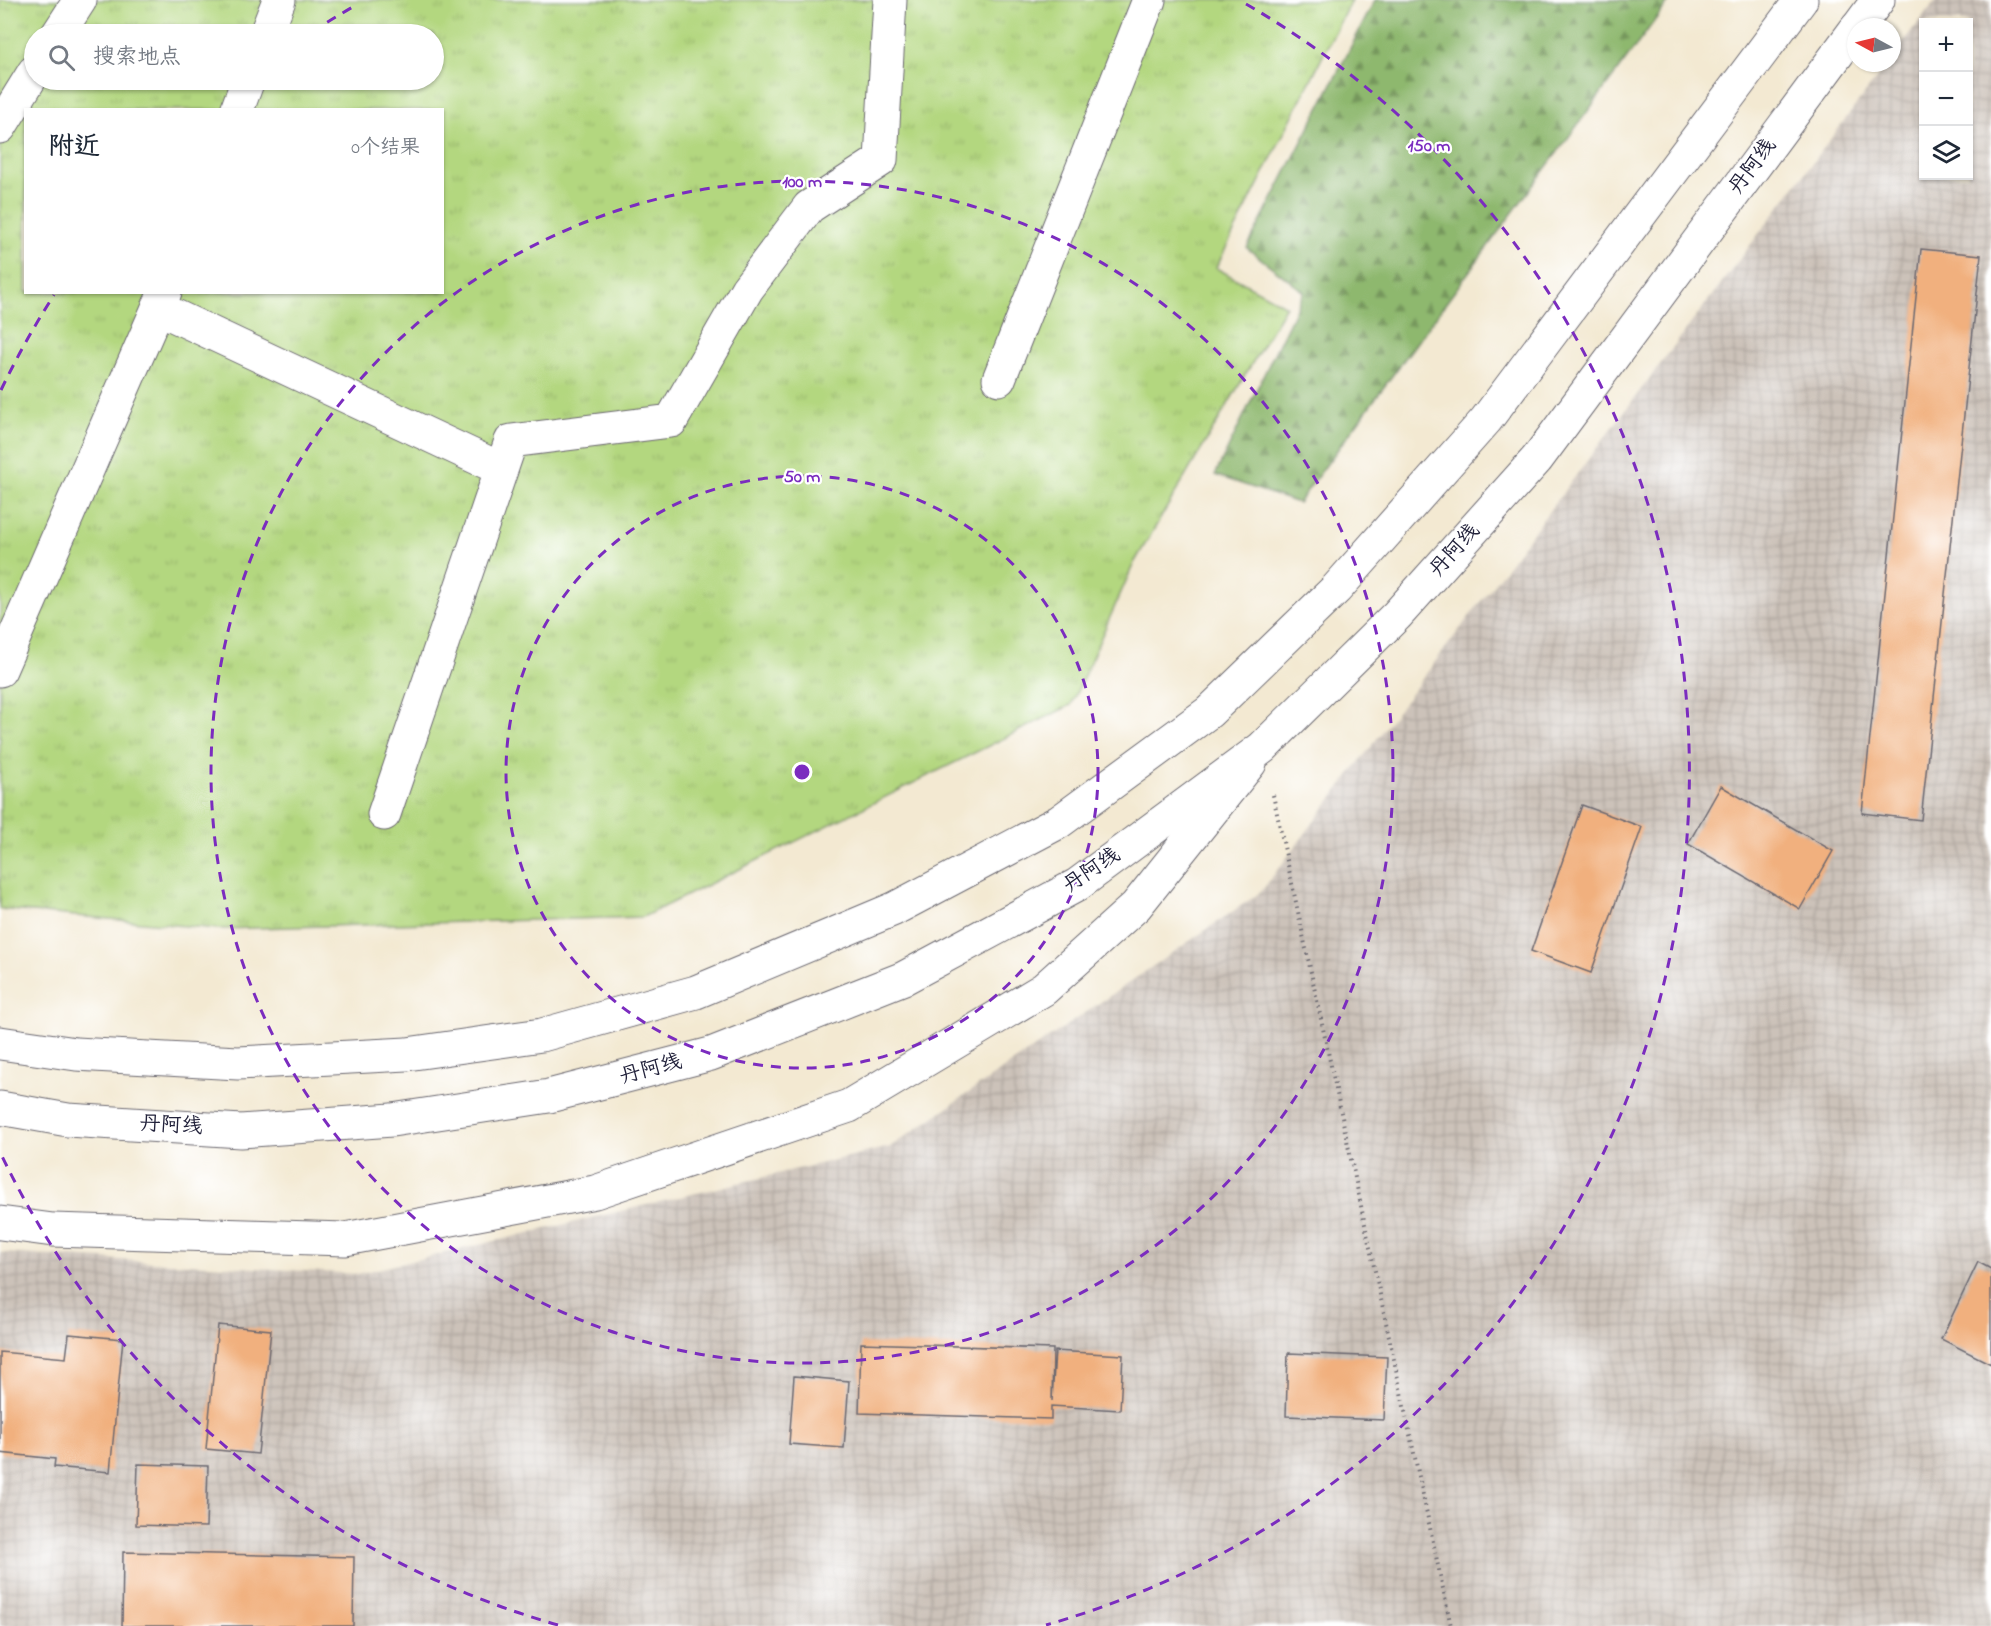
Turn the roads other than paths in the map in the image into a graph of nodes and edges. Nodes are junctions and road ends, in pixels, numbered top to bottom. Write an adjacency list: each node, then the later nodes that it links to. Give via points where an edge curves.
1 (80, 0): 8 (main road)
2 (279, 0): 9 (main road)
3 (890, 0): 17 (main road, via 881,160 809,207 747,289 671,421 511,441)
4 (1149, 0): 16 (main road)
5 (1801, 0): 21 (main road, via 1486,420 1336,589 1209,712 1059,822 894,909 696,992 542,1035 407,1054 238,1063 76,1054)
6 (1878, 0): 7 (main road, 丹阿线)
7 (1864, 18)
8 (64, 24)
9 (270, 24)
10 (1847, 41): 19 (main road, 丹阿线, via 1537,459 1397,615)
11 (24, 88): 14 (main road)
12 (244, 90): 13 (main road)
13 (238, 108)
14 (0, 127)
15 (162, 300): 17 (main road); 18 (main road)
16 (999, 379)
17 (501, 468): 20 (main road)
18 (0, 670)
19 (1262, 748): 22 (main road, 丹阿线, via 1077,885 904,978 711,1054 549,1096 392,1120 241,1131 68,1120); 23 (main road, via 1136,906 1044,989 849,1106 595,1192 345,1239 53,1230)
20 (384, 813)
21 (0, 1043)
22 (0, 1108)
23 (0, 1223)

